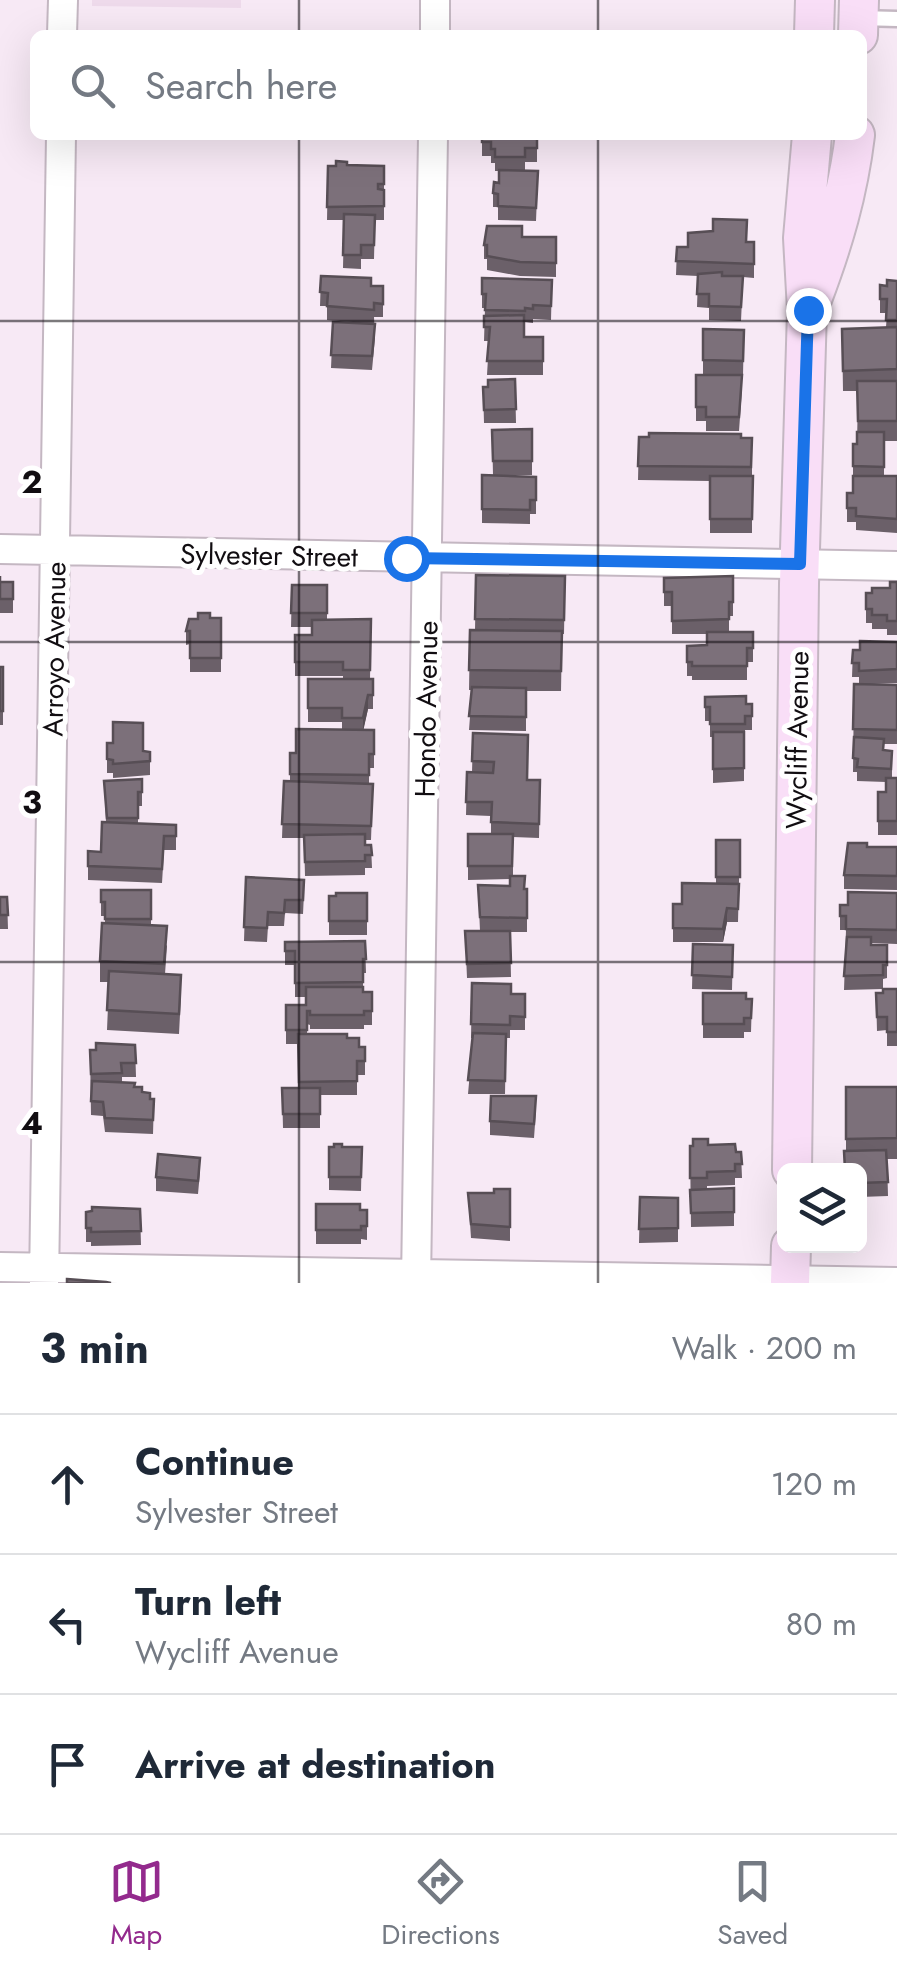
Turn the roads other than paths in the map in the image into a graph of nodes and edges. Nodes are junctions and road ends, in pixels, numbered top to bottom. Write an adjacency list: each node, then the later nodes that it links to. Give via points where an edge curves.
1 (63, 0): 6 (street)
2 (435, 0): 7 (street)
3 (815, 0): 8 (main road)
4 (859, 18): 5 (lane)
5 (897, 19)
6 (62, 30)
7 (434, 30)
8 (814, 30)
9 (61, 140): 15 (street, Arroyo Avenue)
10 (434, 140): 16 (street, Hondo Avenue)
11 (812, 140): 13 (main road, Wycliff Avenue, via 803,238)
12 (854, 140): 13 (main road, Wycliff Avenue, via 835,239)
13 (808, 310): 17 (main road, Wycliff Avenue)
14 (0, 550): 15 (street, Sylvester Street)
15 (56, 550): 16 (street, Sylvester Street); 22 (street, Arroyo Avenue)
16 (428, 558): 17 (street, Sylvester Street); 23 (street, Hondo Avenue)
17 (800, 564): 18 (street, Sylvester Street); 19 (main road, Wycliff Avenue)
18 (897, 566)
19 (792, 1163)
20 (0, 1267): 22 (street)
21 (790, 1270): 23 (street); 24 (street)
22 (43, 1275): 23 (street)
23 (416, 1279)
24 (897, 1282)

